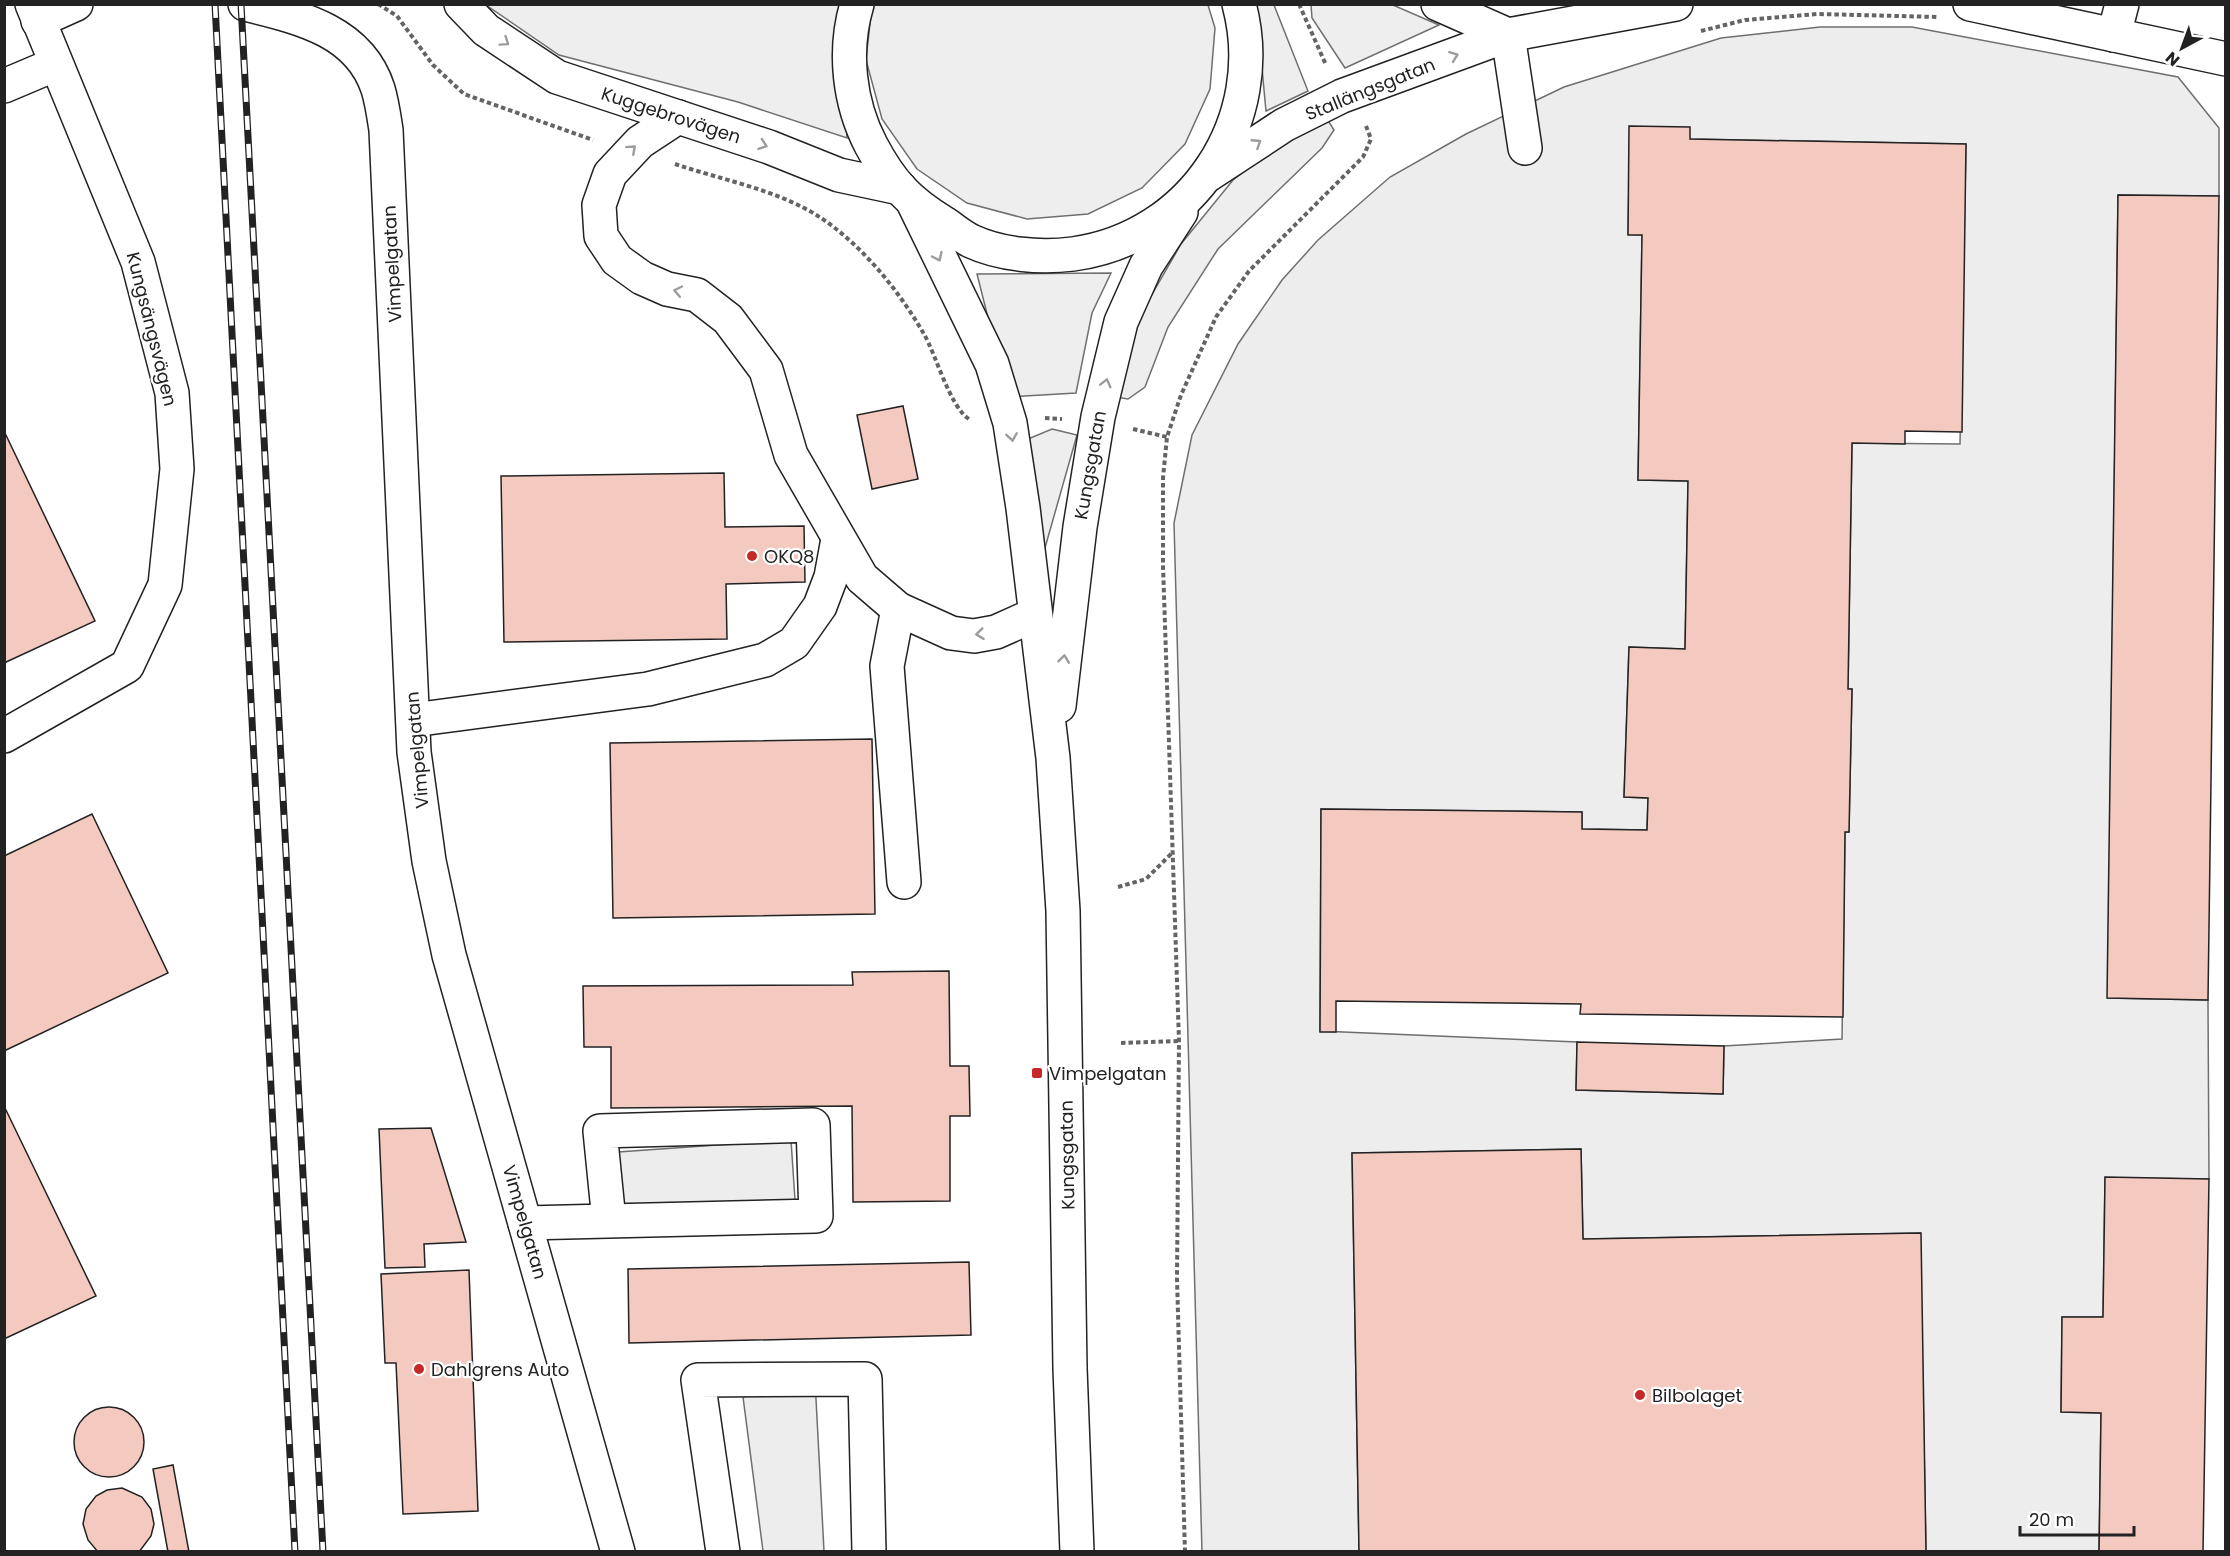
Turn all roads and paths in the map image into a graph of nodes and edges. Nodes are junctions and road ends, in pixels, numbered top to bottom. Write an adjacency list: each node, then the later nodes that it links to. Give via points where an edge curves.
1 (76, 4): 11 (street)
2 (245, 4): 29 (street, Vimpelgatan, via 304,19 334,34 358,55 378,88 386,130)
3 (378, 4): 22 (path, via 397,16 432,65 464,94 591,139)
4 (461, 4): 19 (street, Kuggebrovägen, one-way to 19, via 486,30 557,77)
5 (857, 4): 24 (street, via 849,61 853,98 862,128 884,169)
6 (1239, 4): 23 (street, Kungsgatan, via 1247,57 1243,95 1231,135)
7 (1299, 4): 18 (path)
8 (1438, 4): 14 (street)
9 (1676, 4): 14 (street, Stallängsgatan)
10 (1958, 12): 12 (street); 13 (path, via 1817,14 1745,20)
11 (35, 13): 16 (street, Kungsängsvägen)
12 (2118, 20): 15 (street)
13 (1699, 31)
14 (1508, 35): 18 (street, Stallängsgatan, one-way to 14); 21 (street)
15 (2226, 59)
16 (56, 64): 17 (street); 30 (street, Kungsängsvägen, via 138,262 172,393 177,469 165,585 127,666)
17 (4, 86)
18 (1342, 96): 23 (street, Stallängsgatan, one-way to 18, via 1284,125)
19 (678, 117): 22 (street); 24 (street, Kuggebrovägen, one-way to 24)
20 (1376, 119): 32 (path, via 1365,123 1371,139 1363,158 1249,271 1216,317 1167,437 1163,565)
21 (1525, 148)
22 (633, 149): 25 (path, via 774,196 820,218 892,286 924,334 951,394 965,416); 26 (street, one-way to 22, via 791,455 766,370 728,319 697,295 667,289 642,278 617,260 601,236 599,205 610,174)
23 (1201, 184): 24 (street, via 1161,221 1128,240 1094,251 1054,256 1014,254 971,241); 31 (street, Kungsgatan, one-way to 23, via 1080,527 1098,417 1121,322 1146,266)
24 (907, 196): 28 (street, Kungsgatan, one-way to 28, via 992,364 1010,423)
25 (975, 422)
26 (838, 540): 27 (street, via 862,578); 29 (street, via 820,606 794,644 765,660 648,689)
27 (898, 609): 28 (street, one-way to 27, via 996,632 974,636 951,633); 33 (street, via 887,666)
28 (1035, 615): 31 (street, Kungsgatan)
29 (413, 720): 38 (street, Vimpelgatan, via 429,861 449,955)
30 (4, 736)
31 (1053, 758): 42 (street, Kungsgatan, via 1063,911)
32 (1173, 852): 34 (path, via 1146,879); 35 (path)
33 (904, 882)
34 (1118, 887)
35 (1179, 1041): 36 (path); 43 (path, via 1177,1279)
36 (1121, 1043)
37 (609, 1221): 37 (street, via 816,1216 813,1125 600,1131); 38 (street)
38 (525, 1223): 39 (street, Vimpelgatan)
39 (618, 1551)
40 (723, 1551): 41 (street, via 698,1380 865,1379)
41 (868, 1551)
42 (1077, 1551)
43 (1185, 1551)

